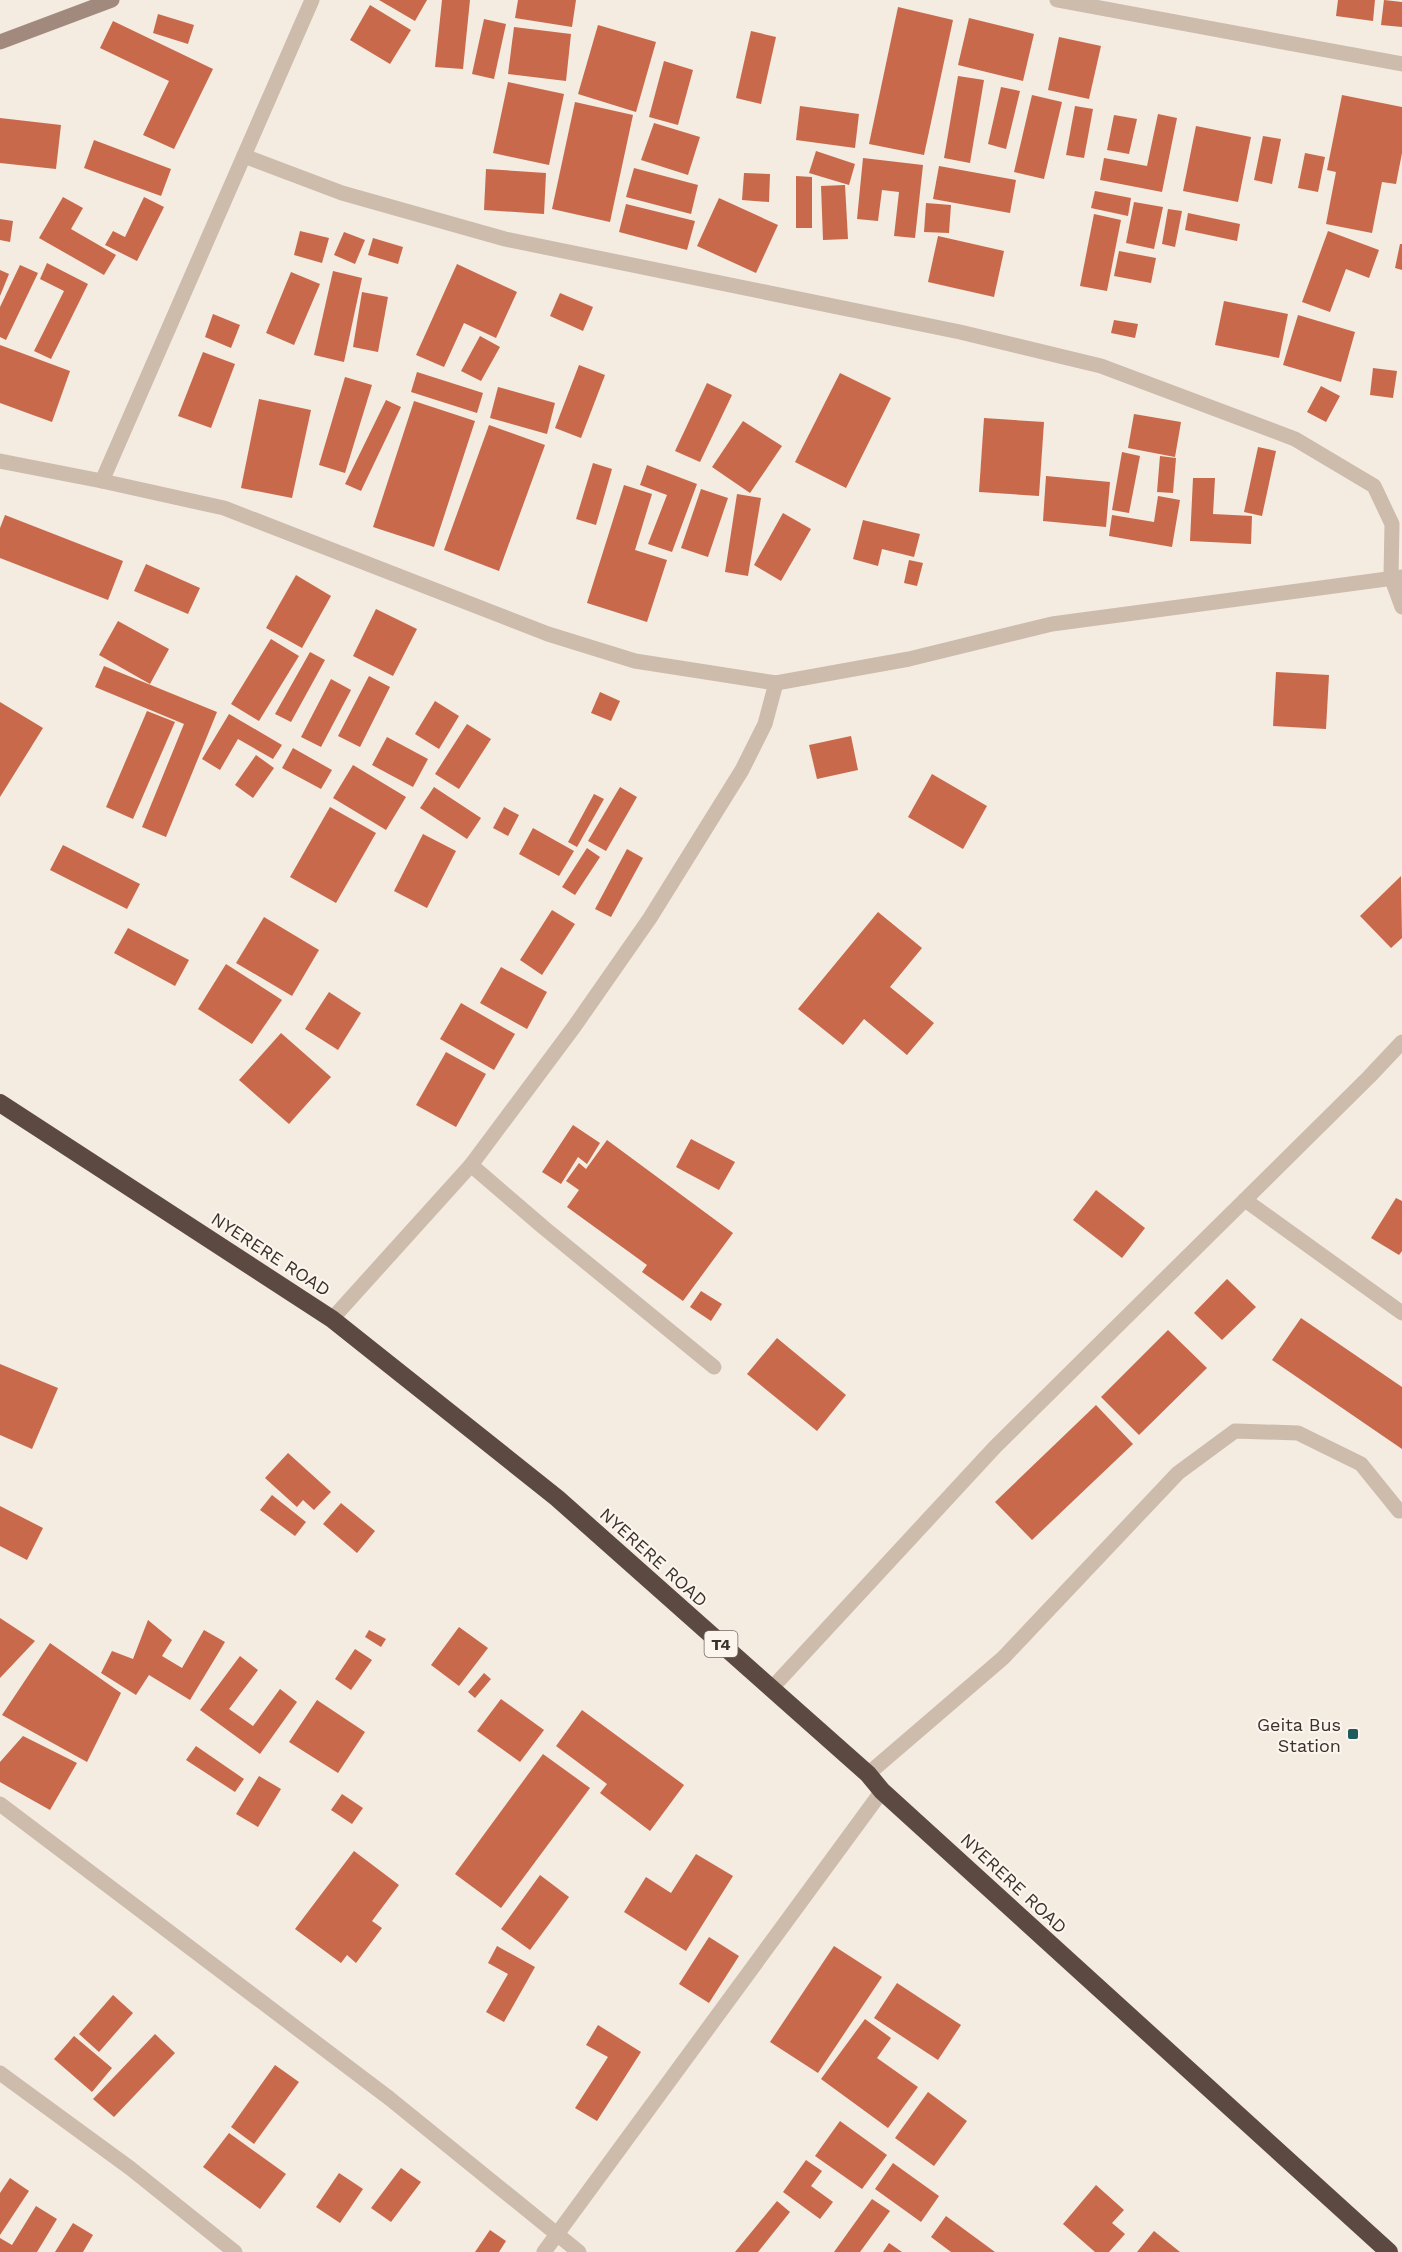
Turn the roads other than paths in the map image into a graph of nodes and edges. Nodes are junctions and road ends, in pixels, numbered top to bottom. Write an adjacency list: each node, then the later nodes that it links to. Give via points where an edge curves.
1 (112, 0): 4 (main road)
2 (312, 0): 6 (street)
3 (1056, 0): 5 (street)
4 (0, 42)
5 (1402, 64)
6 (244, 156): 8 (street); 9 (street, via 342,193 505,239 960,332 1101,366 1295,439 1374,486 1392,524)
7 (0, 461): 8 (street)
8 (102, 481): 11 (street, via 224,508 548,634 635,661)
9 (1397, 577): 10 (street); 11 (street, via 1052,624 909,659)
10 (1402, 607)
11 (776, 683): 14 (street, via 765,724 742,770 650,918)
12 (1402, 1042): 15 (street)
13 (0, 1103): 17 (highway, NYERERE ROAD / T4)
14 (471, 1164): 17 (street); 18 (street)
15 (1245, 1200): 16 (street); 20 (street, via 995,1447)
16 (1402, 1313)
17 (332, 1319): 20 (highway, NYERERE ROAD / T4, via 557,1498)
18 (714, 1367)
19 (1399, 1511): 21 (street, via 1361,1464 1298,1432 1235,1431 1178,1473 1003,1658)
20 (771, 1689): 21 (highway, NYERERE ROAD / T4)
21 (867, 1774): 22 (highway, NYERERE ROAD / T4)
22 (882, 1791): 25 (street); 29 (highway, NYERERE ROAD / T4)
23 (0, 1804): 25 (street, via 389,2098)
24 (0, 2073): 26 (street, via 130,2168)
25 (557, 2234): 27 (street); 28 (street)
26 (235, 2252)
27 (544, 2252)
28 (579, 2252)
29 (1389, 2252)

